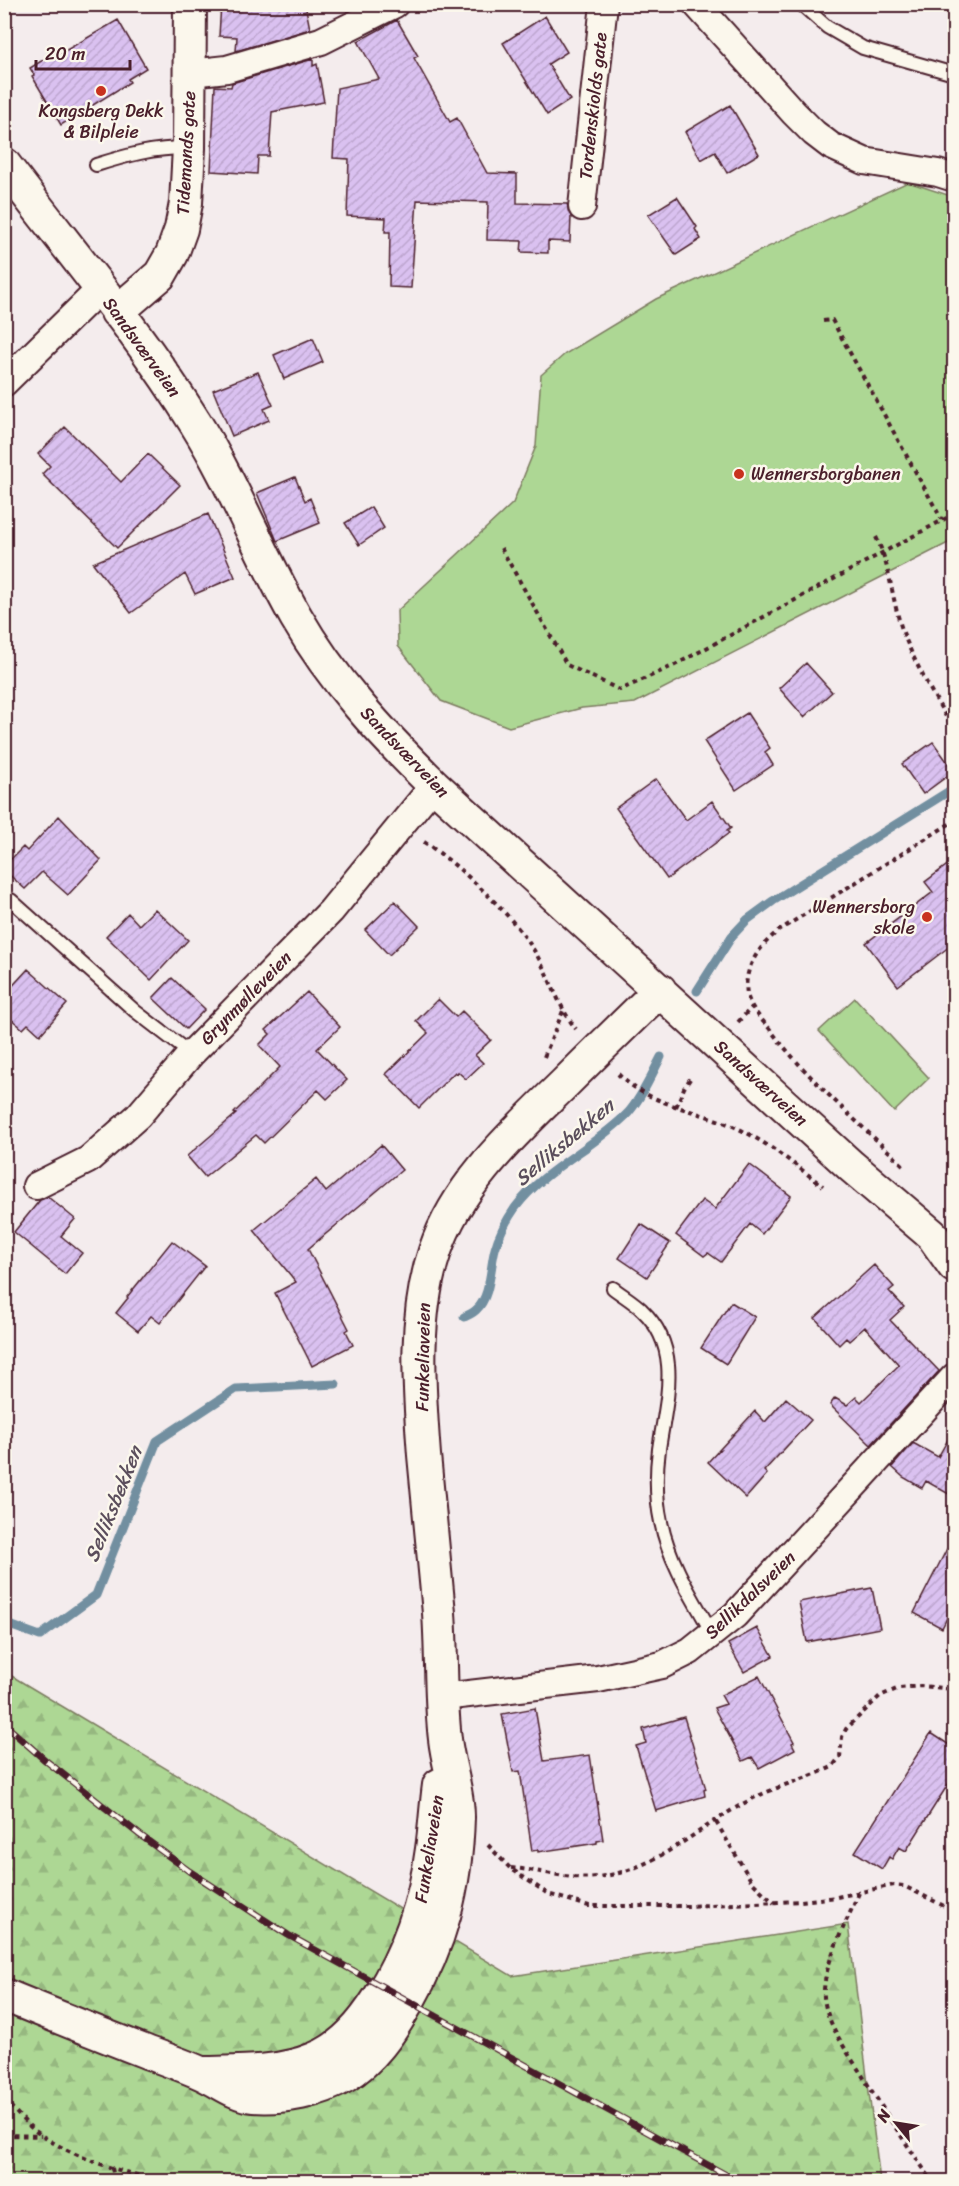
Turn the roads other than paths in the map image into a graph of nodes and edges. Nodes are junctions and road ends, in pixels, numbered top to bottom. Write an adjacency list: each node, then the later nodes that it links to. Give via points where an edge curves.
1 (190, 4): 6 (street, Tidemands gate)
2 (395, 4): 6 (street, via 321,41 227,69)
3 (604, 4): 12 (street, Tordenskiolds gate)
4 (696, 4): 11 (street, via 794,113 831,146 864,161)
5 (801, 4): 7 (lane, via 827,27 863,48)
6 (190, 73): 8 (street, Tidemands gate)
7 (954, 74)
8 (189, 148): 10 (lane, via 137,152); 13 (street, Tidemands gate, via 184,218 175,248 160,275)
9 (4, 164): 13 (street, Sandsværveien)
10 (96, 165)
11 (954, 178)
12 (582, 207)
13 (109, 300): 14 (street); 15 (street, Sandsværveien, via 177,393 215,454 278,584 318,652 372,720)
14 (4, 383)
15 (434, 785): 17 (street, Sandsværveien); 18 (street, Grynmølleveien, via 331,911)
16 (11, 900): 18 (lane, via 135,1011)
17 (660, 990): 20 (street, Sandsværveien, via 851,1166); 25 (street, Funkeliaveien, via 482,1169 446,1224 435,1251 423,1307 419,1368)
18 (191, 1054): 19 (street, Grynmølleveien, via 138,1116 88,1160)
19 (36, 1186)
20 (943, 1239): 21 (street, Sandsværveien)
21 (954, 1266)
22 (613, 1288): 24 (lane, via 642,1310 665,1344 668,1401 658,1451 657,1488 661,1522 689,1593)
23 (954, 1377): 24 (street, Sellikdalsveien, via 735,1615)
24 (713, 1634): 25 (street, Sellikdalsveien, via 662,1665 641,1670)
25 (443, 1697): 26 (street, Funkeliaveien)
26 (445, 1740): 28 (street, Funkeliaveien, via 432,1849 415,1928 396,1972 363,2022 329,2052 299,2064 254,2072); 28 (street, Funkeliaveien, via 458,1796 452,1883 440,1933 399,2018 371,2055 329,2084 288,2095 247,2096)
27 (4, 1995): 28 (street, Funkeliaveien)
28 (202, 2073)

